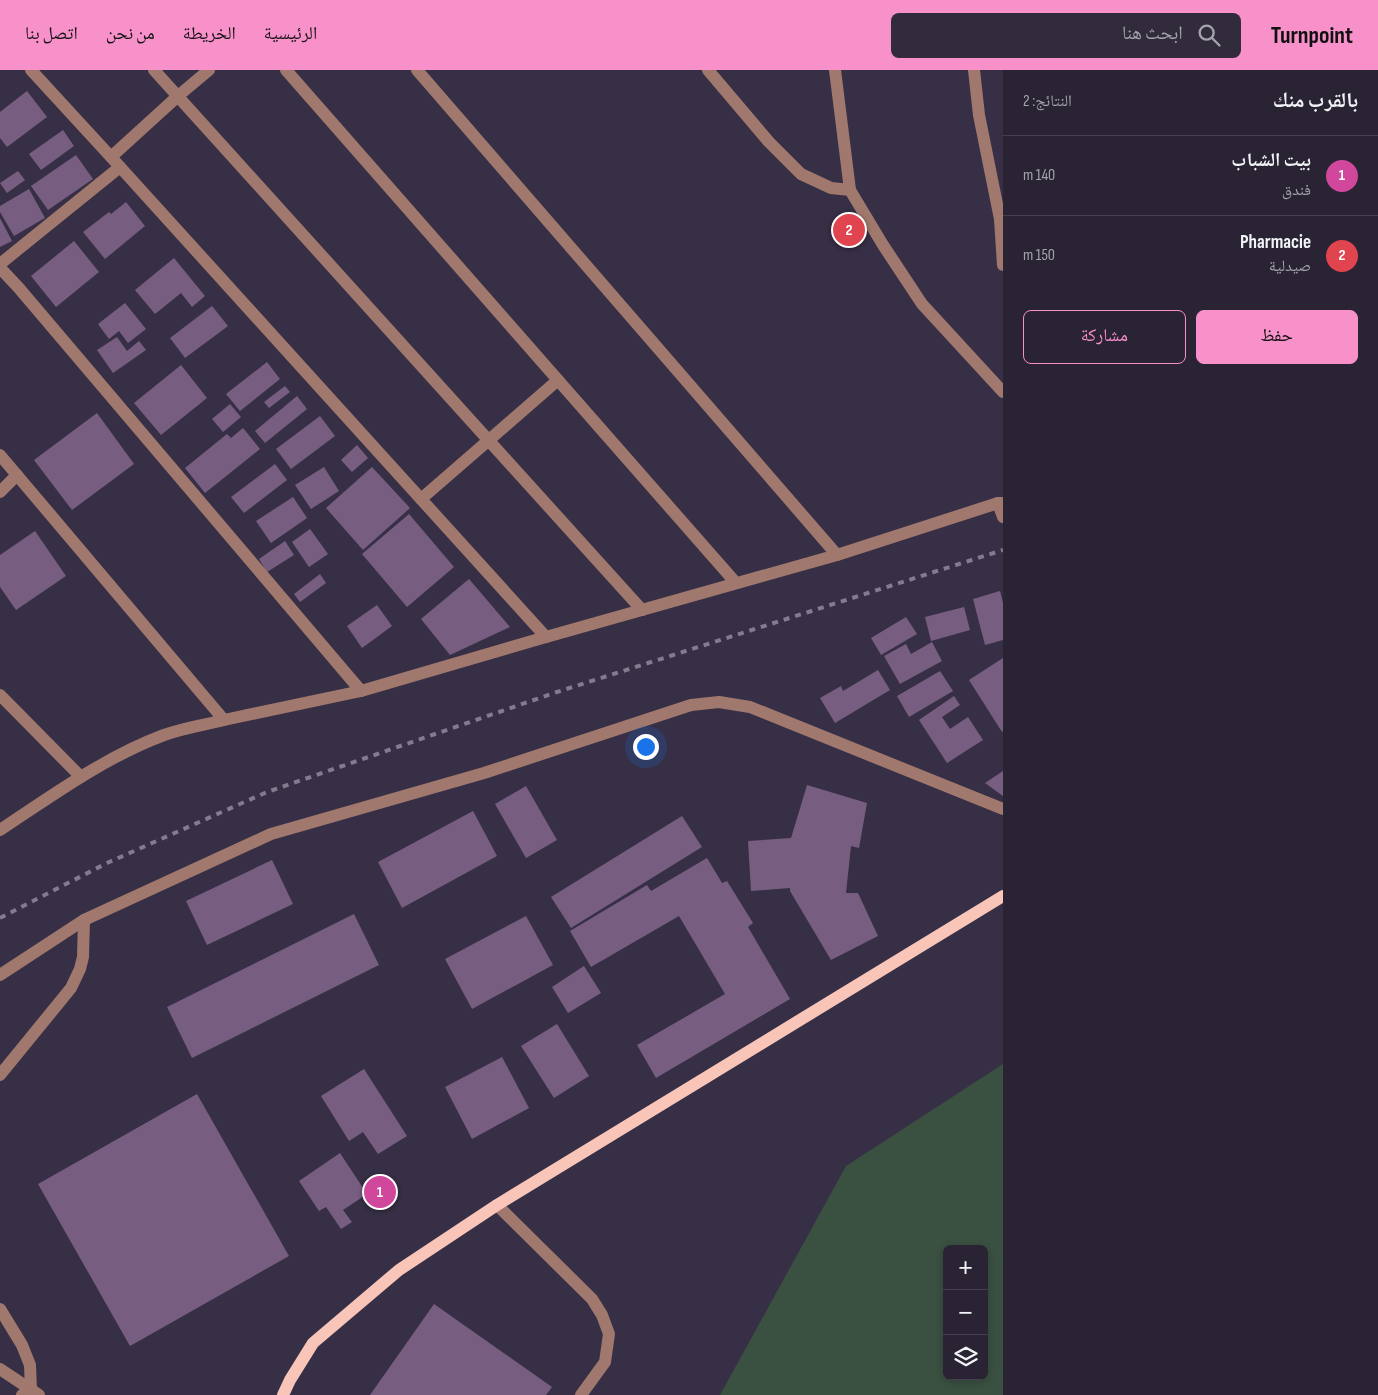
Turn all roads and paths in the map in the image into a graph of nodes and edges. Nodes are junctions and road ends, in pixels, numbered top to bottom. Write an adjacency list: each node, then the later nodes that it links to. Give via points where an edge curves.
1 (31, 70): 10 (street)
2 (154, 70): 9 (street)
3 (209, 70): 9 (street)
4 (286, 70): 16 (street)
5 (417, 70): 25 (street)
6 (708, 70): 12 (street, via 769,142 801,174 831,188)
7 (835, 70): 12 (street)
8 (974, 70): 13 (street, via 978,115)
9 (178, 96): 10 (street); 18 (street)
10 (111, 157): 11 (street)
11 (120, 167): 15 (street); 22 (street)
12 (850, 190): 17 (street, via 922,304)
13 (1001, 217): 14 (street)
14 (1003, 265)
15 (0, 266): 29 (street)
16 (558, 380): 18 (street); 26 (street)
17 (1003, 392)
18 (488, 440): 22 (street); 27 (street)
19 (0, 455): 20 (street)
20 (17, 475): 21 (street); 31 (street)
21 (0, 492)
22 (421, 498): 28 (street)
23 (1000, 503): 24 (street); 25 (street)
24 (1003, 517)
25 (837, 555): 26 (street)
26 (736, 583): 27 (street)
27 (642, 610): 28 (street)
28 (546, 637): 29 (street)
29 (361, 691): 31 (street)
30 (0, 695): 32 (street)
31 (224, 720): 32 (street, via 166,734)
32 (80, 777): 34 (street)
33 (1003, 809): 36 (street, via 750,707 719,702 700,704 484,773 271,834)
34 (0, 830)
35 (1003, 896): 39 (main road)
36 (84, 920): 37 (street); 38 (street, via 83,956 71,988)
37 (0, 975)
38 (0, 1076)
39 (497, 1205): 43 (main road, via 400,1270 313,1343); 44 (street, via 592,1299 602,1314 609,1334 605,1362)
40 (0, 1309): 42 (street, via 22,1345 30,1366)
41 (0, 1369): 42 (street)
42 (31, 1393)
43 (283, 1395)
44 (581, 1395)

